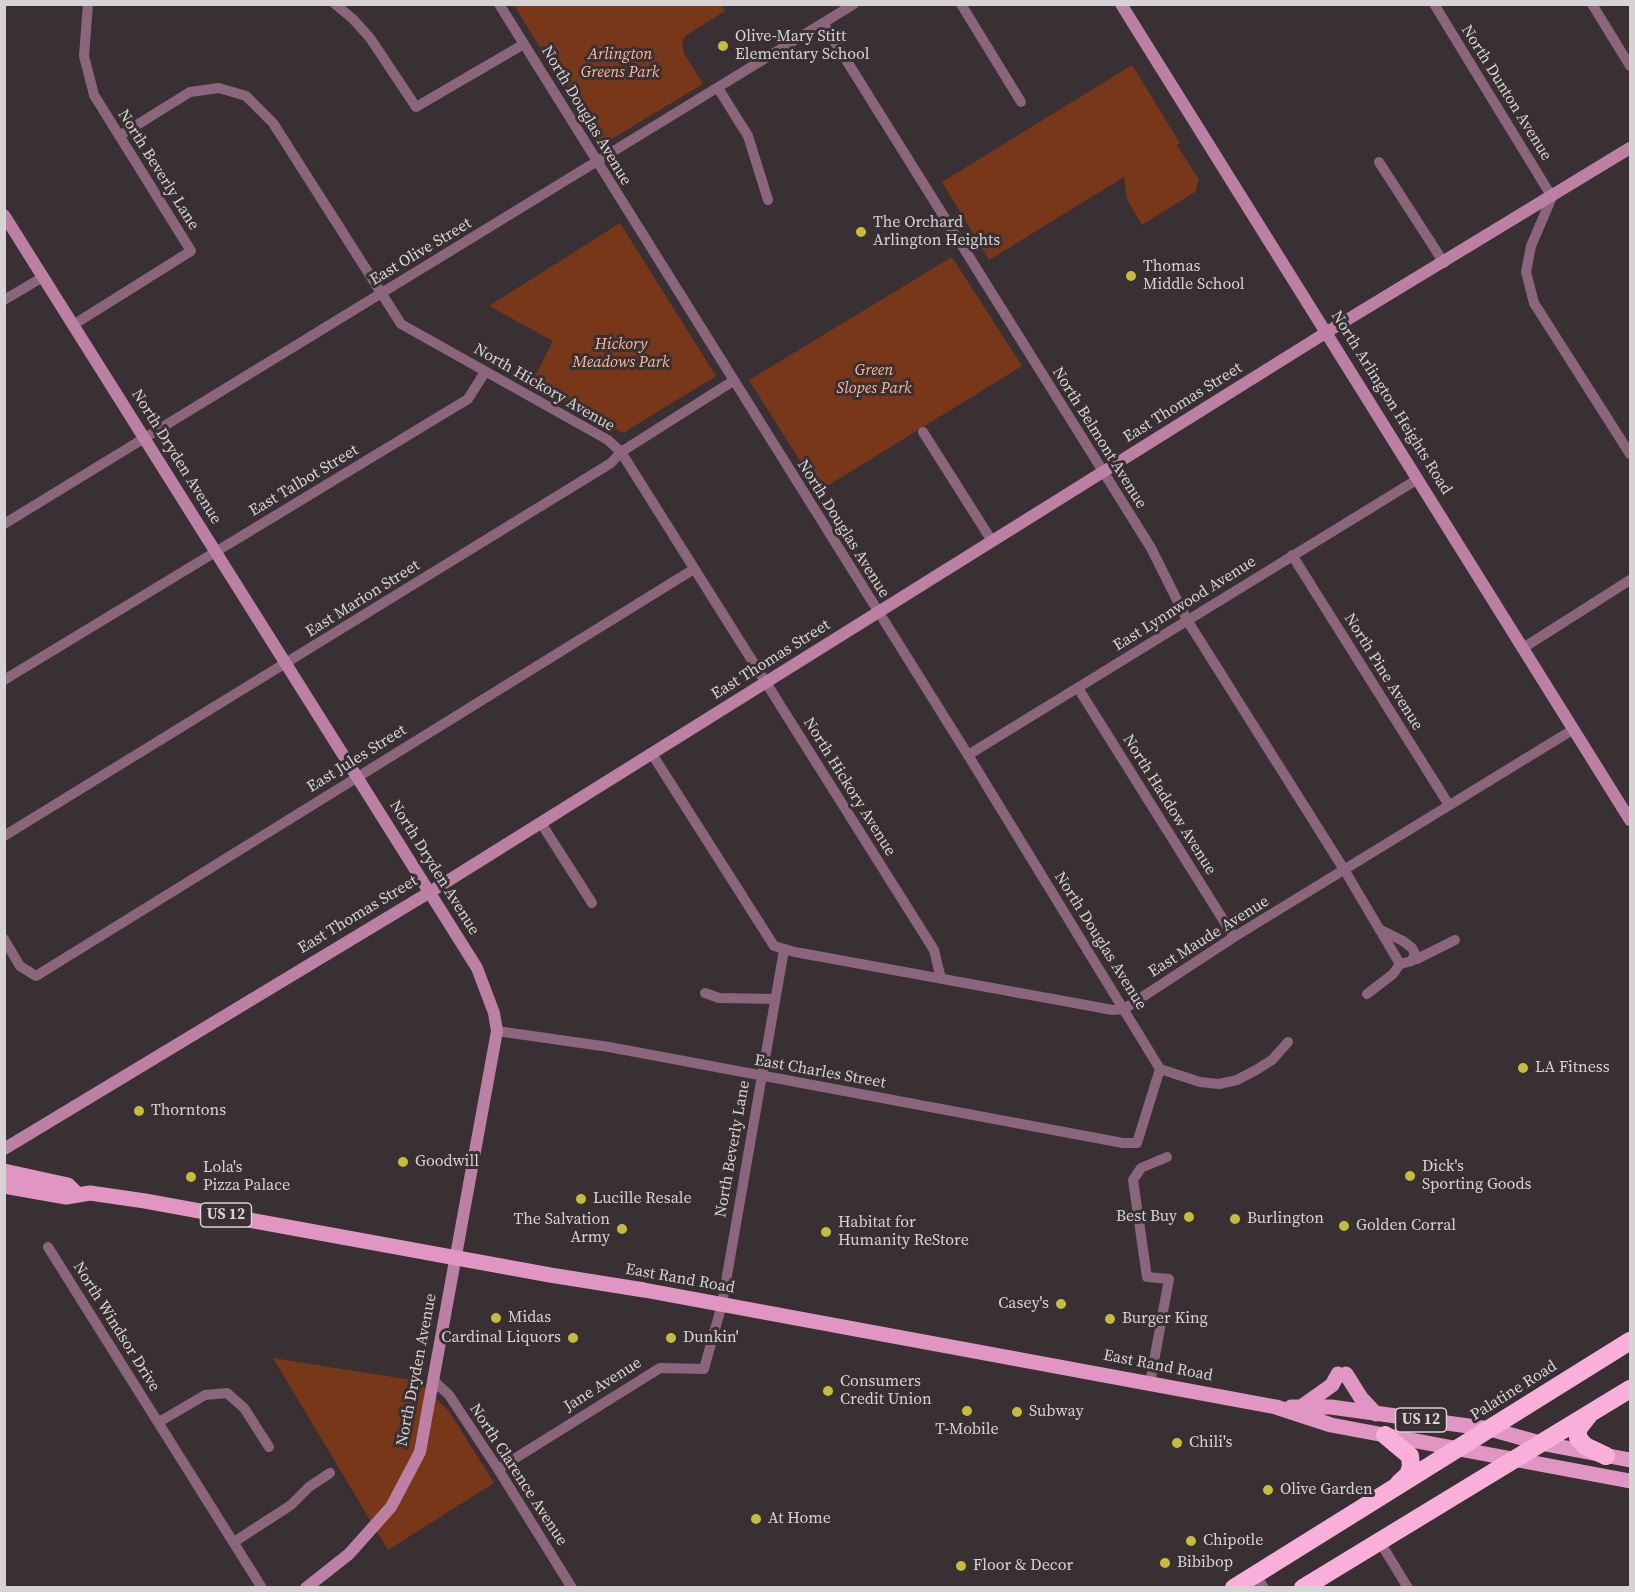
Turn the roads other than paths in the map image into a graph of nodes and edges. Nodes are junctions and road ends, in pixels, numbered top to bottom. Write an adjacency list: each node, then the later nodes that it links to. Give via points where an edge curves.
1 (88, 4): 14 (street, North Beverly Lane, via 86,68 94,95)
2 (335, 4): 10 (street, via 370,38 416,107)
3 (499, 4): 10 (street, North Douglas Avenue)
4 (854, 4): 9 (street, East Olive Street)
5 (961, 4): 13 (street)
6 (1122, 4): 26 (street, North Arlington Heights Road)
7 (1434, 4): 18 (street, North Dunton Avenue)
8 (1592, 4): 11 (street)
9 (823, 23): 12 (street, East Olive Street); 33 (street, North Belmont Avenue)
10 (524, 44): 16 (street, North Douglas Avenue)
11 (1630, 66)
12 (718, 88): 16 (street, East Olive Street); 19 (street, via 748,136)
13 (1021, 102)
14 (119, 136): 23 (street, North Hickory Avenue, via 190,92 219,88 246,96 273,123); 25 (street, North Beverly Lane, via 191,251)
15 (1630, 148): 18 (street, East Thomas Street)
16 (596, 162): 23 (street, East Olive Street); 28 (street, North Douglas Avenue)
17 (1379, 162): 21 (street)
18 (1552, 196): 21 (street, East Thomas Street); 32 (street, via 1531,246 1526,272 1534,303)
19 (768, 200)
20 (4, 215): 22 (street, North Dryden Avenue)
21 (1444, 262): 26 (street, East Thomas Street)
22 (43, 277): 24 (street); 25 (street, North Dryden Avenue)
23 (380, 294): 27 (street, North Hickory Avenue, via 401,324); 30 (street, East Olive Street)
24 (4, 300)
25 (73, 325): 30 (street, North Dryden Avenue)
26 (1327, 332): 33 (street, East Thomas Street); 34 (street, North Arlington Heights Road)
27 (485, 372): 31 (street, North Hickory Avenue, via 608,440); 37 (street, East Talbot Street, via 468,399)
28 (733, 381): 31 (street, East Marion Street); 41 (street, North Douglas Avenue)
29 (923, 432): 36 (street)
30 (145, 439): 35 (street, East Olive Street); 37 (street, North Dryden Avenue)
31 (621, 452): 39 (street, North Hickory Avenue); 44 (street, East Marion Street, via 611,463)
32 (1630, 454)
33 (1103, 472): 36 (street, East Thomas Street); 42 (street, North Belmont Avenue, via 1160,563)
34 (1418, 479): 38 (street, East Lynnwood Avenue); 43 (street, North Arlington Heights Road)
35 (4, 524)
36 (992, 541): 41 (street, East Thomas Street)
37 (216, 552): 44 (street, North Dryden Avenue); 45 (street, East Talbot Street)
38 (1292, 555): 42 (street, East Lynnwood Avenue); 52 (street, North Pine Avenue)
39 (694, 569): 46 (street, North Hickory Avenue); 51 (street, East Jules Street)
40 (1630, 580): 43 (street)
41 (877, 613): 46 (street, East Thomas Street); 50 (street, North Douglas Avenue)
42 (1187, 620): 47 (street, East Lynnwood Avenue); 56 (street, North Belmont Avenue)
43 (1523, 648): 48 (street, North Arlington Heights Road)
44 (287, 664): 51 (street, North Dryden Avenue); 55 (street, East Marion Street)
45 (4, 680)
46 (765, 682): 49 (street, East Thomas Street); 66 (street, North Hickory Avenue, via 934,950)
47 (1078, 688): 50 (street, East Lynnwood Avenue); 60 (street, North Haddow Avenue)
48 (1574, 729): 52 (street, East Maude Avenue); 53 (street, North Arlington Heights Road)
49 (652, 754): 54 (street, East Thomas Street); 63 (street, via 774,946)
50 (968, 755): 70 (street, North Douglas Avenue)
51 (356, 777): 57 (street, North Dryden Avenue); 61 (street, East Jules Street, via 36,976 20,966)
52 (1449, 805): 56 (street, East Maude Avenue)
53 (1630, 820)
54 (541, 823): 57 (street, East Thomas Street); 58 (street)
55 (4, 836)
56 (1345, 871): 59 (street, North Belmont Avenue); 60 (street, East Maude Avenue)
57 (430, 892): 71 (street, North Dryden Avenue, via 477,968); 75 (street, East Thomas Street)
58 (592, 903)
59 (1379, 928): 64 (street, via 1403,940 1412,948); 65 (street, North Belmont Avenue)
60 (1234, 938): 70 (street, East Maude Avenue)
61 (4, 939)
62 (1455, 940): 64 (street)
63 (783, 950): 66 (street); 69 (street, North Beverly Lane)
64 (1413, 958): 65 (street)
65 (1400, 964): 68 (street)
66 (940, 980): 70 (street)
67 (705, 993): 69 (street, via 719,998)
68 (1367, 994)
69 (775, 999): 74 (street, North Beverly Lane)
70 (1125, 1009): 73 (street, North Douglas Avenue)
71 (497, 1031): 74 (street, East Charles Street, via 609,1047); 81 (street, North Dryden Avenue)
72 (1288, 1042): 73 (street, via 1272,1060 1256,1070 1219,1084)
73 (1160, 1069): 74 (street, East Charles Street, via 1137,1143)
74 (760, 1077): 82 (street, North Beverly Lane)
75 (4, 1149)
76 (1167, 1157): 85 (street, via 1141,1168 1133,1180 1147,1277 1170,1279)
77 (4, 1171): 79 (main road, East Rand Road / US 12, via 68,1185)
78 (4, 1186): 79 (main road, East Rand Road / US 12, via 66,1197)
79 (77, 1194): 81 (main road, East Rand Road / US 12, via 145,1200)
80 (48, 1247): 91 (street, North Windsor Drive)
81 (456, 1257): 82 (main road, East Rand Road / US 12); 84 (street, North Dryden Avenue)
82 (722, 1304): 85 (main road, East Rand Road / US 12); 100 (street, Jane Avenue, via 704,1369 660,1368)
83 (1630, 1341): 92 (highway, Palatine Road)
84 (435, 1382): 100 (street, North Clarence Avenue, via 449,1395); 108 (street, North Dryden Avenue, via 420,1452 391,1507 349,1554)
85 (1150, 1383): 87 (main road, East Rand Road / US 12)
86 (1630, 1389): 89 (highway)
87 (1276, 1407): 88 (main road, East Rand Road / US 12); 93 (main road, East Rand Road / US 12, via 1332,1425)
88 (1301, 1407): 90 (main road, East Rand Road / US 12); 90 (main road, via 1342,1374)
89 (1592, 1412): 94 (highway); 97 (highway, via 1579,1426 1578,1438)
90 (1376, 1414): 92 (main road, East Rand Road / US 12)
91 (159, 1422): 95 (street, via 205,1395 227,1393 244,1408); 104 (street, North Windsor Drive)
92 (1490, 1429): 94 (main road, East Rand Road / US 12); 96 (highway, Palatine Road)
93 (1385, 1435): 96 (main road, East Rand Road / US 12); 103 (highway, via 1410,1456 1408,1475)
94 (1540, 1443): 97 (main road, East Rand Road / US 12); 99 (highway)
95 (269, 1447)
96 (1457, 1449): 99 (main road, East Rand Road / US 12); 103 (highway, Palatine Road)
97 (1606, 1456): 98 (main road, East Rand Road / US 12)
98 (1630, 1460)
99 (1514, 1461): 102 (main road, East Rand Road / US 12); 105 (highway)
100 (498, 1469): 109 (street, North Clarence Avenue)
101 (330, 1473): 104 (street, via 291,1505)
102 (1630, 1481)
103 (1396, 1487): 106 (highway, Palatine Road)
104 (234, 1542): 107 (street, North Windsor Drive)
105 (1380, 1542): 111 (highway); 112 (street)
106 (1260, 1581): 110 (highway, Palatine Road)
107 (262, 1587)
108 (306, 1587)
109 (572, 1587)
110 (1234, 1587)
111 (1304, 1587)
112 (1408, 1587)

